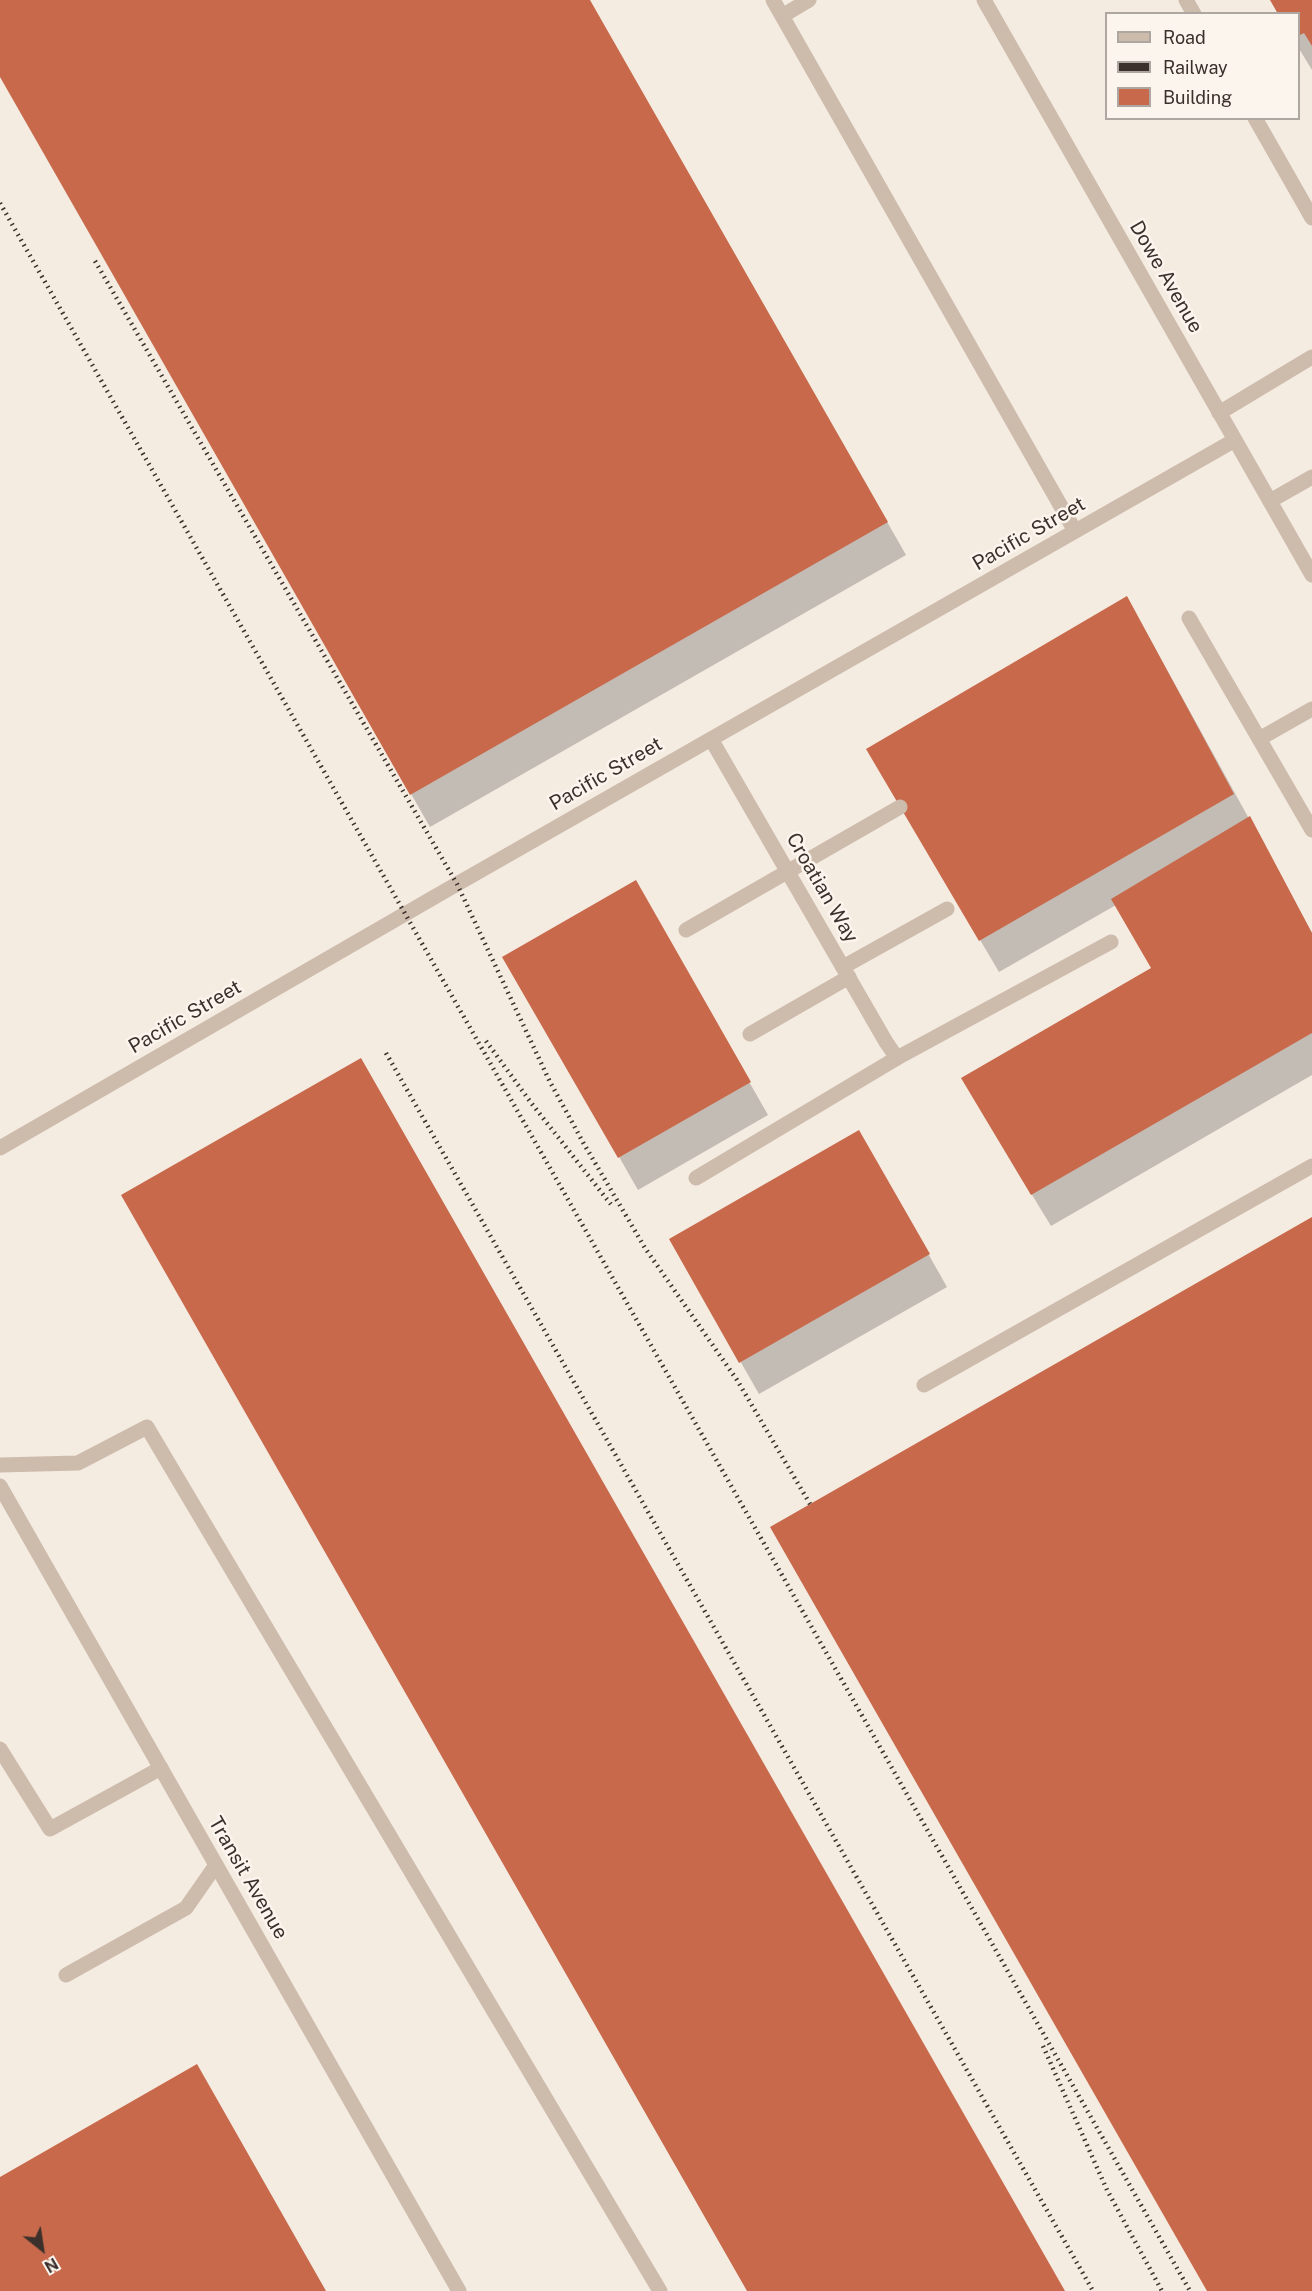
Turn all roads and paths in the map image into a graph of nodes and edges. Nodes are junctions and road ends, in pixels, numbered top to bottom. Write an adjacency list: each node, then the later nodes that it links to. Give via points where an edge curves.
1 (773, 0): 4 (street)
2 (808, 0): 4 (street)
3 (984, 0): 8 (street, Dowe Avenue)
4 (782, 16): 12 (street)
5 (1256, 120): 6 (street)
6 (1312, 218)
7 (1312, 357): 8 (street)
8 (1219, 412): 9 (street, Dowe Avenue)
9 (1235, 440): 11 (street, Dowe Avenue); 12 (street, Pacific Street)
10 (1312, 477): 11 (street)
11 (1270, 501): 13 (street, Dowe Avenue)
12 (1075, 531): 16 (street, Pacific Street)
13 (1312, 575)
14 (1189, 618): 17 (street)
15 (1312, 710): 17 (street)
16 (711, 739): 20 (street, Croatian Way); 27 (street, Pacific Street)
17 (1259, 739): 19 (street)
18 (900, 807): 20 (street)
19 (1312, 830)
20 (787, 870): 22 (street); 24 (street, Croatian Way)
21 (947, 909): 24 (street)
22 (686, 930)
23 (1110, 942): 26 (street)
24 (846, 972): 25 (street); 26 (street, Croatian Way)
25 (750, 1034)
26 (897, 1058): 29 (street)
27 (0, 1148)
28 (1312, 1166): 30 (street)
29 (696, 1178)
30 (924, 1385)
31 (0, 1465): 38 (street, via 78,1463 147,1427)
32 (0, 1486): 34 (street, Transit Avenue)
33 (0, 1749): 34 (street, via 50,1829)
34 (161, 1768): 35 (street, Transit Avenue)
35 (216, 1865): 36 (street, via 186,1908); 37 (street, Transit Avenue)
36 (66, 1975)
37 (459, 2291)
38 (660, 2291)

